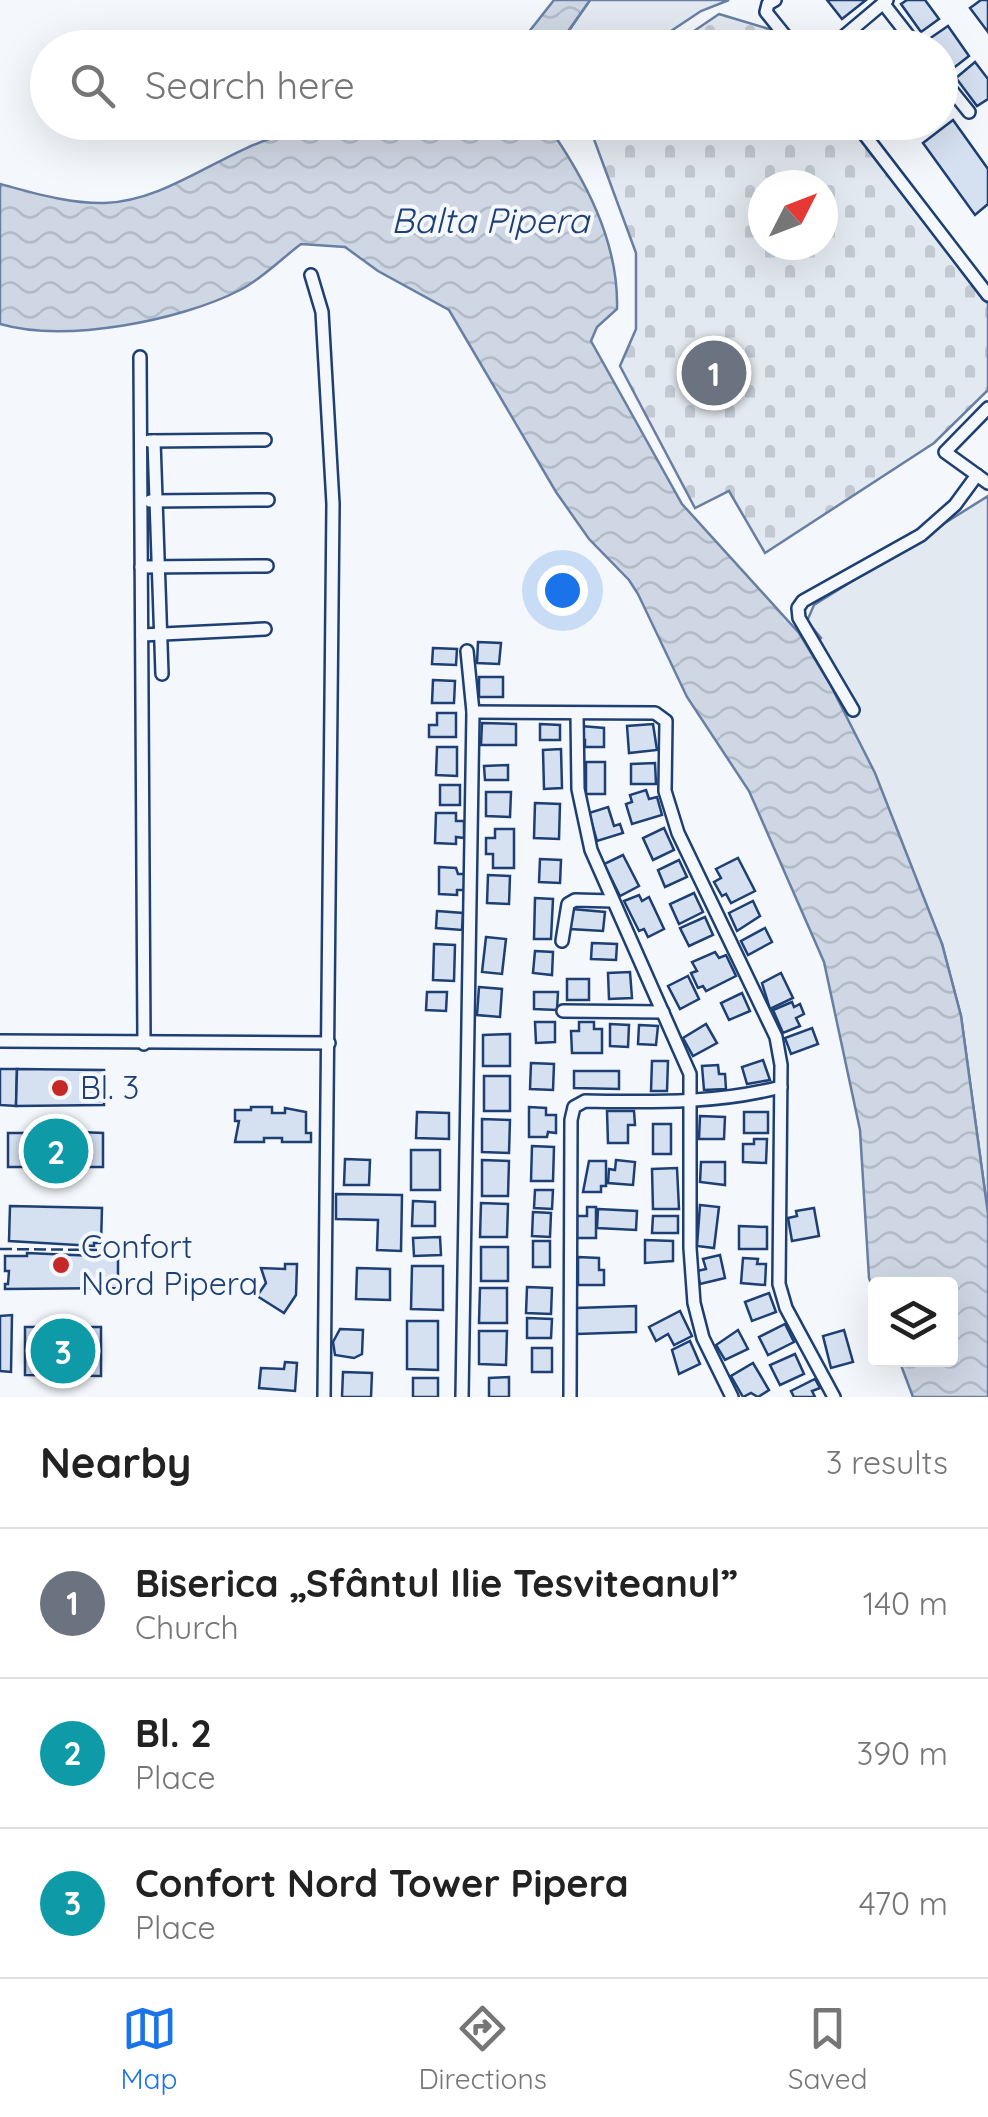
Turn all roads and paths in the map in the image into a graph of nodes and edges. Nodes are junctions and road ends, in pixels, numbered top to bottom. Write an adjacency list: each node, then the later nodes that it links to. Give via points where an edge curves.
1 (775, 0): 3 (street, via 766,12)
2 (885, 2): 4 (street); 5 (street)
3 (780, 30)
4 (852, 30)
5 (905, 30)
6 (958, 98): 7 (street)
7 (969, 112)
8 (868, 140): 10 (street)
9 (310, 275): 38 (street, via 322,312 333,504)
10 (988, 295)
11 (140, 357): 14 (street)
12 (988, 408): 17 (street)
13 (265, 440): 15 (street)
14 (140, 441): 15 (street); 21 (street)
15 (154, 441): 20 (street)
16 (934, 444): 17 (street)
17 (945, 452): 18 (street)
18 (982, 479): 30 (street, via 921,536 798,608)
19 (268, 500): 20 (street)
20 (156, 501): 21 (street); 24 (street)
21 (141, 502): 23 (street)
22 (267, 566): 24 (street)
23 (141, 567): 24 (street); 27 (street)
24 (159, 567): 26 (street)
25 (265, 629): 26 (street)
26 (161, 634): 27 (street); 29 (street)
27 (142, 635): 39 (street)
28 (467, 651): 31 (street)
29 (162, 674)
30 (853, 710)
31 (473, 712): 32 (street); 43 (street)
32 (577, 714): 33 (street, via 584,823); 40 (street, via 655,713 666,721 671,812 776,1038)
33 (613, 902): 34 (street, via 568,904); 36 (street)
34 (562, 941)
35 (563, 1010): 36 (street)
36 (663, 1012): 41 (street, via 690,1074)
37 (0, 1041): 39 (street)
38 (329, 1043): 39 (street); 42 (street)
39 (144, 1044)
40 (781, 1086): 41 (street); 46 (street, via 779,1284)
41 (691, 1103): 44 (street, via 585,1101 574,1107); 45 (street, via 694,1303)
42 (324, 1397)
43 (462, 1397)
44 (570, 1397)
45 (732, 1397)
46 (834, 1397)

